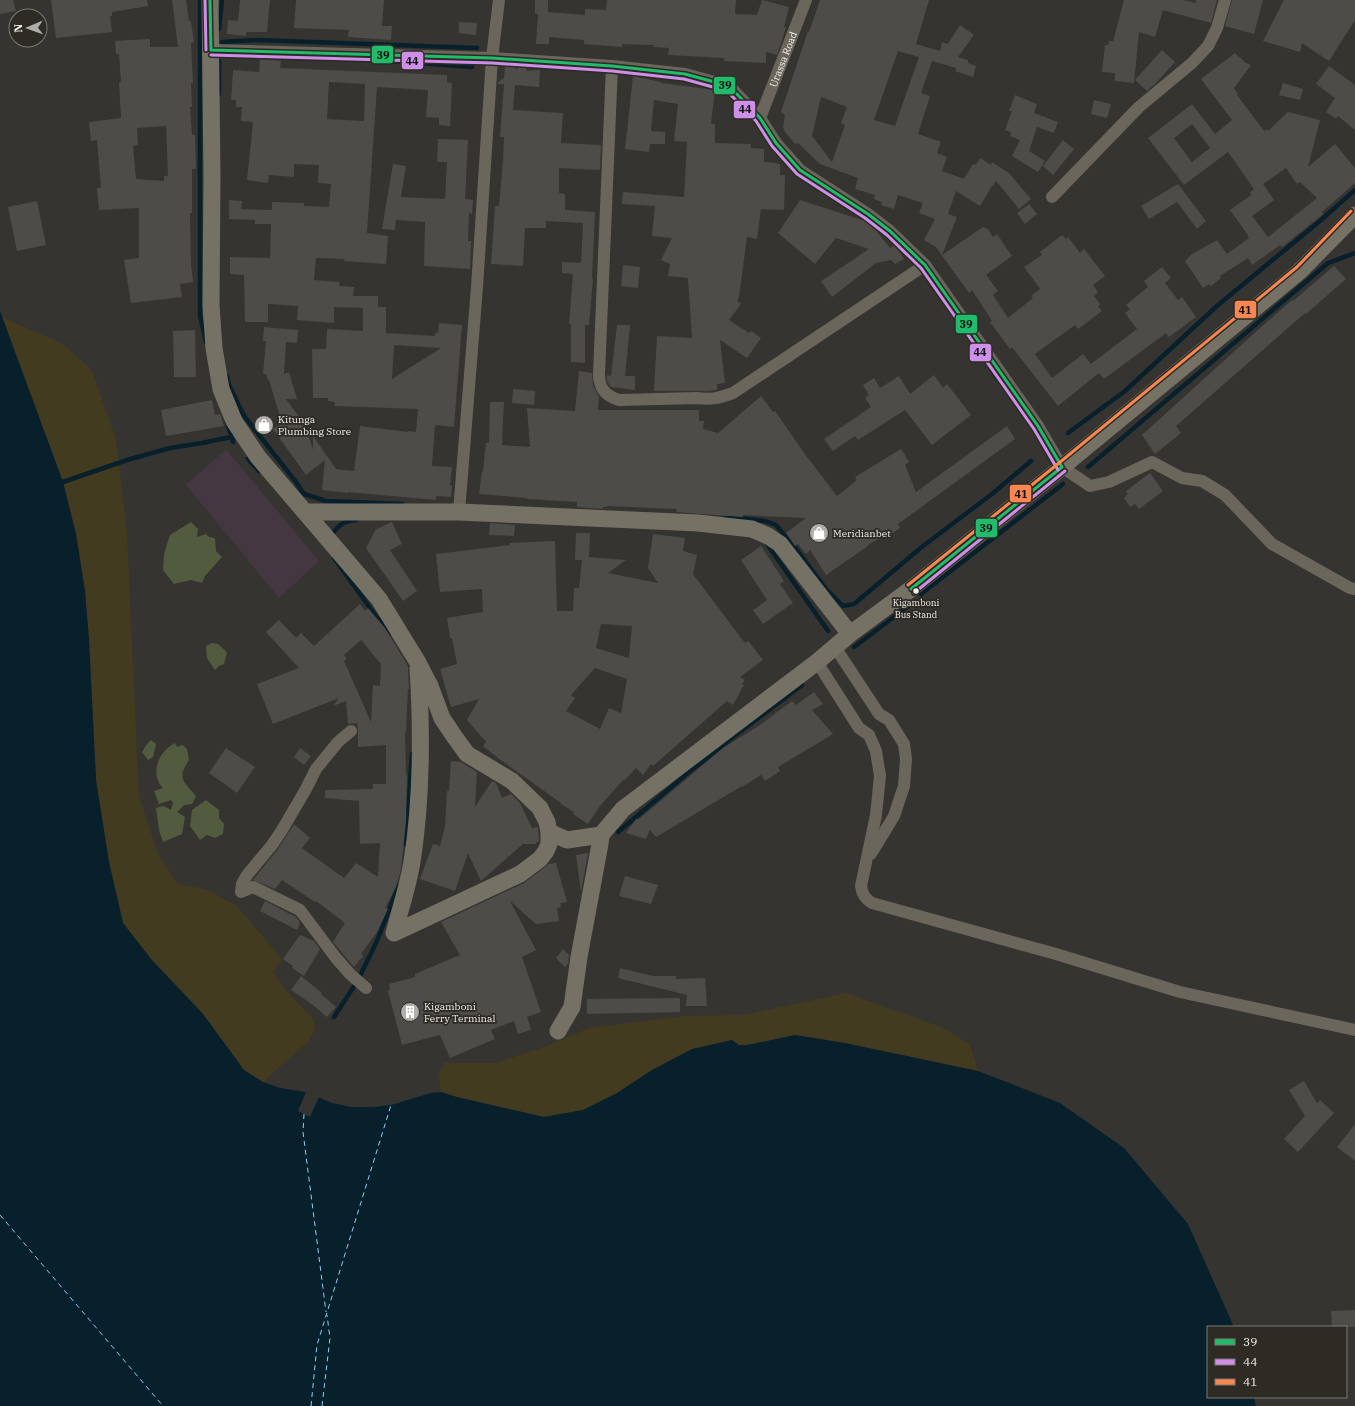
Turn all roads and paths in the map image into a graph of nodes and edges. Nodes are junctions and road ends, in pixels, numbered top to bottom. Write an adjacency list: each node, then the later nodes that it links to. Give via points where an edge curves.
1 (210, 0): 5 (main road)
2 (499, 0): 6 (street)
3 (806, 0): 8 (street, Urassa Road)
4 (1225, 0): 9 (street, via 1217,28 1208,46 1192,63 1139,106)
5 (212, 50): 6 (street); 13 (main road, via 211,305 214,348 221,389 234,421 254,451)
6 (492, 58): 7 (street); 14 (street)
7 (612, 66): 8 (street, via 686,74 722,84 733,90); 11 (street, via 599,381 601,388 612,398 708,400 733,393)
8 (760, 118): 11 (street, via 776,143 800,170 890,231)
9 (1052, 198)
10 (1355, 215): 12 (main road, via 1300,271)
11 (925, 265): 12 (street, via 1038,426)
12 (1062, 467): 15 (street, via 1090,486 1109,482 1152,462 1182,478 1202,481 1225,495 1272,544); 16 (main road, via 911,589)
13 (305, 512): 14 (main road); 18 (main road, via 379,599)
14 (459, 512): 16 (main road, via 698,523 752,529 780,544)
15 (1355, 589)
16 (850, 634): 17 (main road)
17 (835, 647): 19 (main road); 23 (street, via 879,714 889,720 904,744 904,786 894,816)
18 (417, 661): 21 (main road, via 442,718 467,754 512,781 540,808); 21 (main road, via 421,717 419,808 412,864 394,933 520,874 540,859 546,851)
19 (817, 662): 22 (main road, via 623,809); 23 (street, via 859,728 869,735 876,751 880,776 876,815)
20 (351, 731): 24 (street, via 338,742 316,769 282,830 247,875 241,892 253,887 300,910 336,958)
21 (549, 832): 22 (main road, via 567,840)
22 (601, 834): 26 (main road, via 572,1008)
23 (866, 862): 25 (street, via 861,886 864,896 872,903 1056,954 1180,992)
24 (366, 988)
25 (1355, 1030)
26 (558, 1031)

